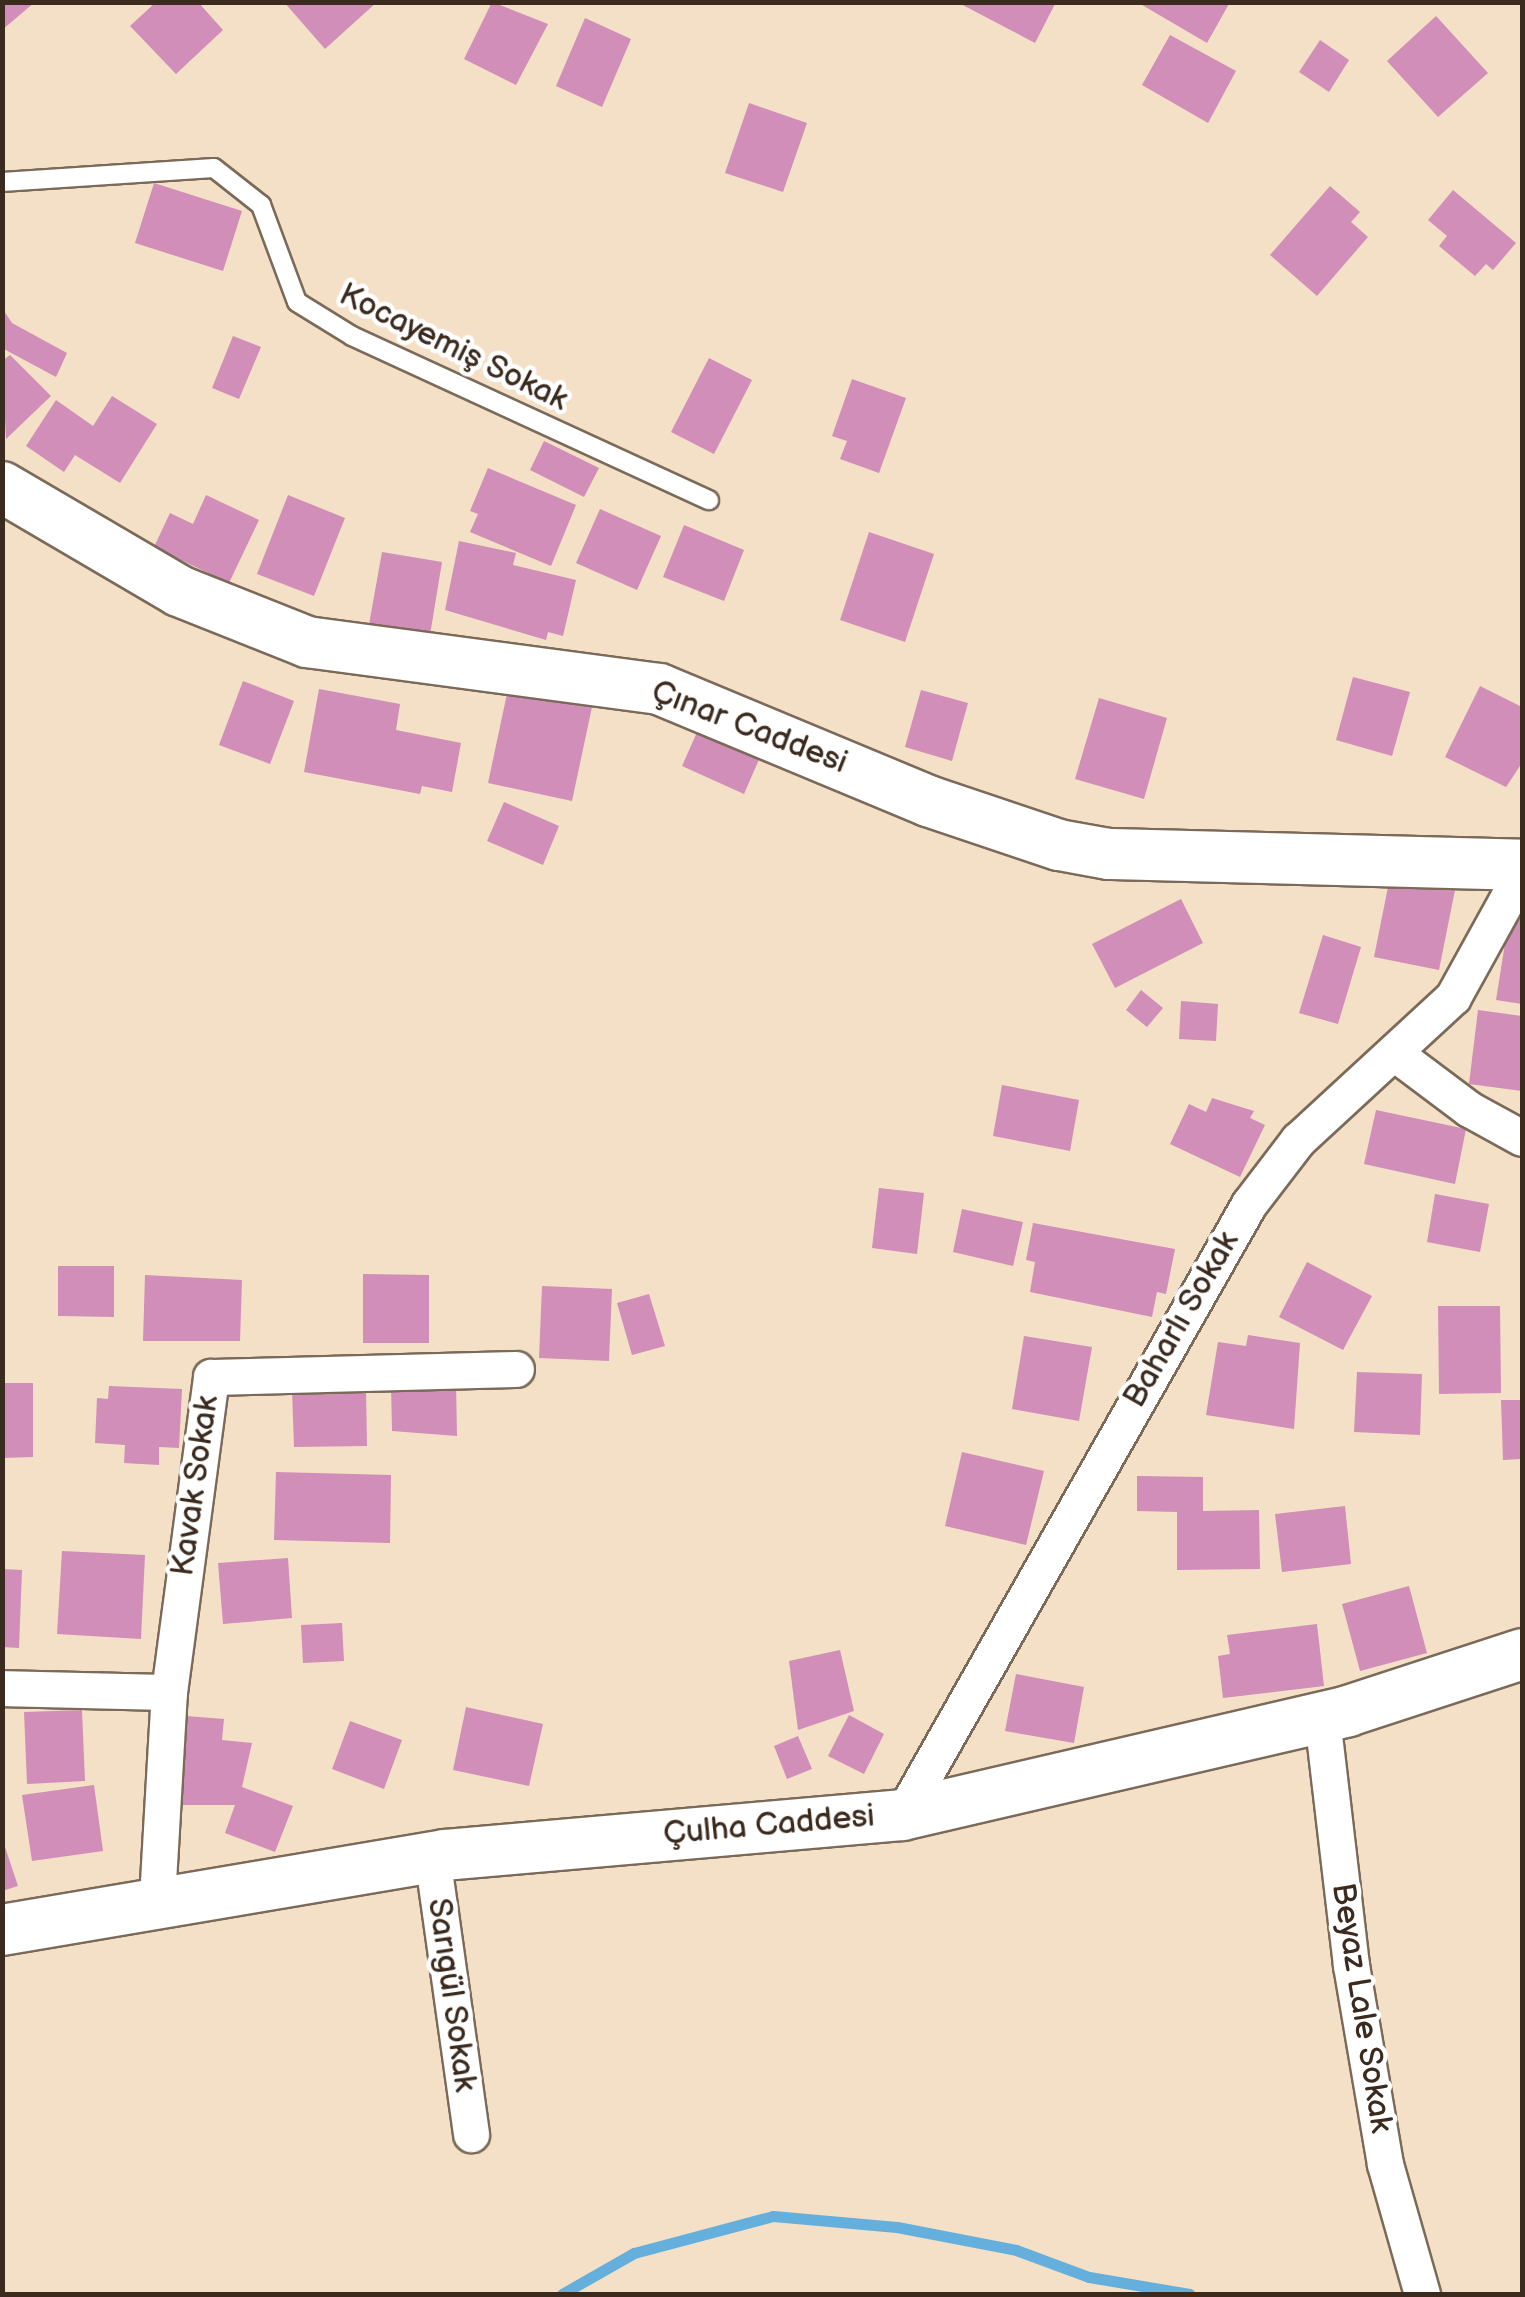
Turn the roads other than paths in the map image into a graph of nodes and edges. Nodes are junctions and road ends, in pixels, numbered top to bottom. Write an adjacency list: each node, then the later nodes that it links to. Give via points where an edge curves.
1 (2, 182): 3 (lane, Kocayemiş Sokak, via 214,168 261,205 297,302 352,336)
2 (2, 487): 4 (street, Çınar Caddesi, via 179,591 307,642 659,689 928,800 1059,845 1126,855)
3 (709, 500)
4 (1522, 868): 5 (street, Baharlı Sokak, via 1474,968)
5 (1397, 1055): 6 (street); 12 (street, Baharlı Sokak, via 1298,1140 1249,1204)
6 (1522, 1138)
7 (516, 1368): 10 (street, Kavak Sokak, via 211,1377)
8 (1522, 1654): 11 (street, Çulha Caddesi)
9 (2, 1688): 10 (street)
10 (169, 1692): 14 (street, Kavak Sokak)
11 (1322, 1718): 12 (street, Çulha Caddesi); 17 (street, Beyaz Lale Sokak, via 1351,1965 1382,2146)
12 (902, 1815): 13 (street, Çulha Caddesi)
13 (432, 1856): 14 (street, Çulha Caddesi); 16 (street, Sarıgül Sokak)
14 (157, 1899): 15 (street, Çulha Caddesi)
15 (2, 1930)
16 (471, 2134)
17 (1422, 2294)

